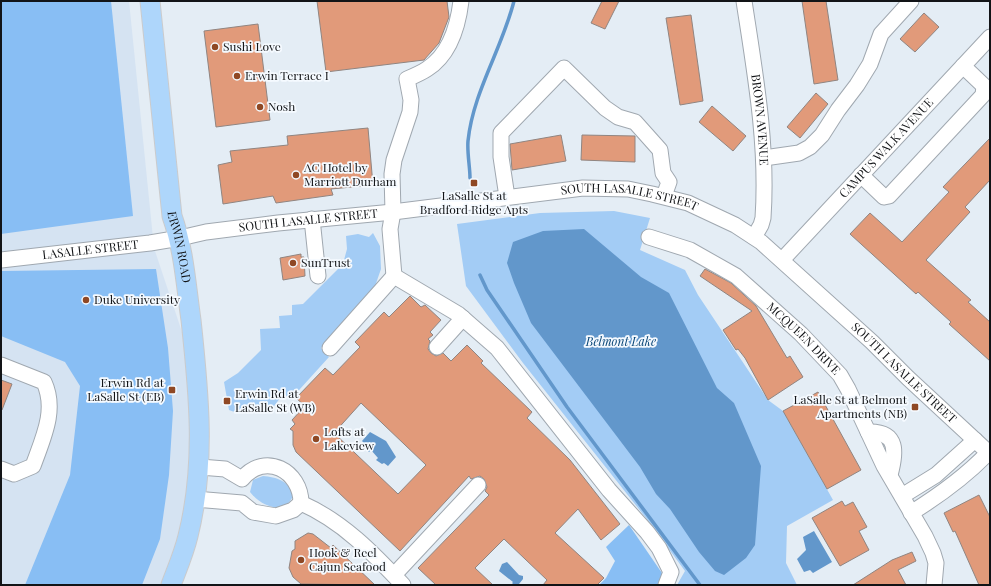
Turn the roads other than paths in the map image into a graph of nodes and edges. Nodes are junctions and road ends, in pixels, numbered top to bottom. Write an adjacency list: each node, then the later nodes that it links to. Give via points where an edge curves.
1 (150, 1): 15 (main road, ERWIN ROAD, via 172,216)
2 (461, 1): 11 (street, via 454,30 441,56 427,69 407,79 411,100 410,112 394,160)
3 (744, 1): 7 (street, BROWN AVENUE, via 759,101)
4 (911, 1): 7 (street, via 881,34 870,64 822,136 799,153)
5 (990, 37): 6 (street, CAMPUS WALK AVENUE)
6 (963, 66): 8 (street, CAMPUS WALK AVENUE); 8 (street, via 984,86 983,95 889,196 884,197)
7 (764, 158): 14 (street, BROWN AVENUE, via 763,218)
8 (861, 175): 17 (street, CAMPUS WALK AVENUE)
9 (664, 196): 10 (street, SOUTH LASALLE STREET, via 628,189 582,188); 10 (street, via 669,182 663,173 660,150 635,122 618,117 605,108 564,68 501,132 501,157); 14 (street, SOUTH LASALLE STREET, via 688,204)
10 (507, 197): 11 (street, SOUTH LASALLE STREET)
11 (393, 212): 12 (street, SOUTH LASALLE STREET); 19 (street, via 390,229)
12 (312, 220): 15 (street, SOUTH LASALLE STREET, via 206,232); 18 (street)
13 (649, 237): 31 (street, MCQUEEN DRIVE, via 704,257 736,276 801,334 840,375)
14 (754, 237): 17 (street, SOUTH LASALLE STREET)
15 (180, 238): 16 (street, LASALLE STREET); 26 (main road, ERWIN ROAD, via 200,420)
16 (1, 260)
17 (782, 260): 24 (street, SOUTH LASALLE STREET)
18 (318, 276)
19 (394, 276): 20 (street); 22 (street)
20 (463, 318): 21 (street); 39 (street, via 497,348 609,490 659,548 670,572)
21 (437, 347)
22 (330, 348)
23 (1, 365): 27 (street, via 44,382 49,393 50,417 33,466 14,474)
24 (975, 440): 25 (street, SOUTH LASALLE STREET); 29 (street)
25 (989, 454): 32 (street)
26 (200, 467): 28 (street, via 225,469); 33 (main road, ERWIN ROAD)
27 (1, 469)
28 (242, 479): 34 (street); 35 (street, via 248,471 258,466 278,467 299,486)
29 (928, 480): 31 (street); 32 (street)
30 (478, 485): 37 (street)
31 (902, 496): 36 (street, MCQUEEN DRIVE)
32 (938, 496): 36 (street)
33 (195, 499): 34 (street); 38 (main road, ERWIN ROAD, via 188,538)
34 (242, 503): 35 (street, via 253,512 276,516 293,510)
35 (301, 503): 37 (street, via 328,516 350,533)
36 (911, 513): 40 (street, MCQUEEN DRIVE, via 925,536 936,563)
37 (398, 580)
38 (171, 585)
39 (666, 585)
40 (934, 585)

